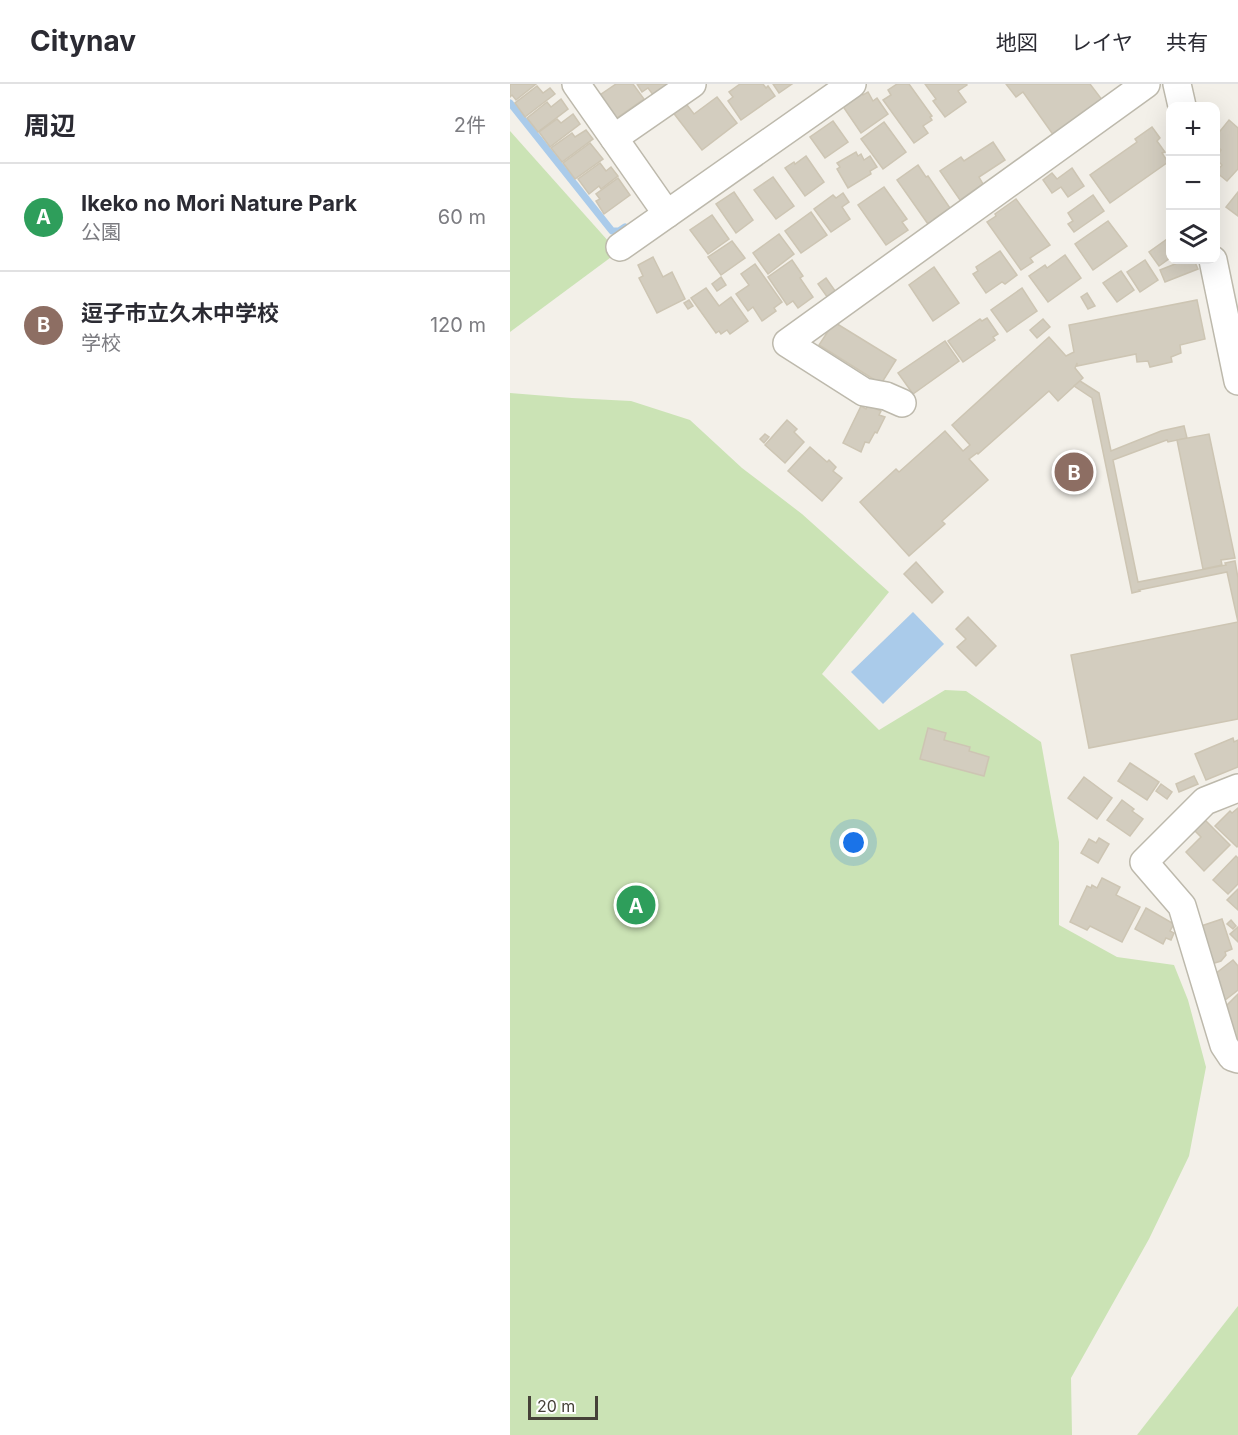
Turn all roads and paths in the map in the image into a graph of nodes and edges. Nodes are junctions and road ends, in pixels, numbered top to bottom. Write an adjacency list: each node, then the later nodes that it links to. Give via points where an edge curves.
1 (576, 84): 7 (street)
2 (692, 84): 7 (street)
3 (852, 84): 8 (street)
4 (1146, 84): 12 (street, via 786,343 864,392)
5 (1177, 84): 6 (street)
6 (1181, 102)
7 (614, 138): 8 (street)
8 (663, 208): 9 (street)
9 (620, 247)
10 (1214, 264): 11 (street)
11 (1238, 381)
12 (902, 403)
13 (1238, 788): 14 (street, via 1205,801 1144,862 1182,906 1224,1045)
14 (1236, 1055)

